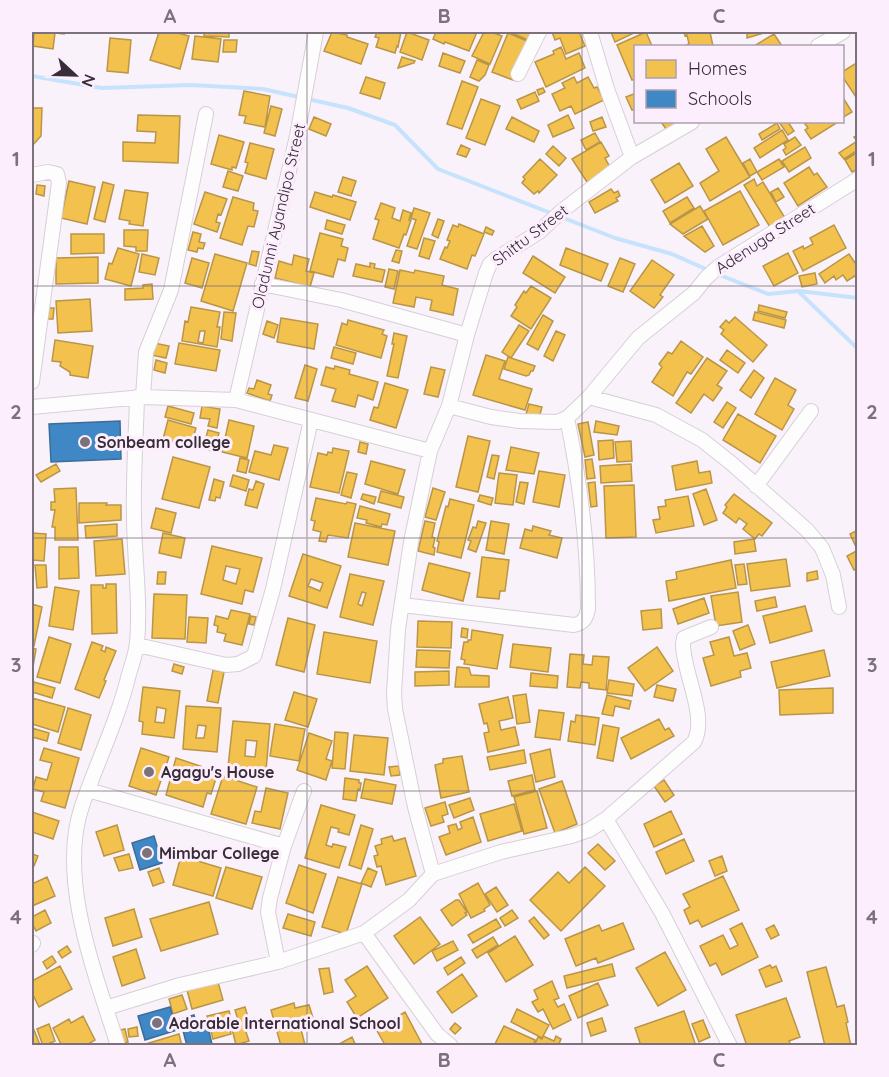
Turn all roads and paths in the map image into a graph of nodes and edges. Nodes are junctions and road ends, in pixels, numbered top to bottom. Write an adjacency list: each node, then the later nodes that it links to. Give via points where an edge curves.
1 (316, 32): 12 (street, Oladunni Ayandipo Street, via 302,112)
2 (539, 32): 6 (street)
3 (591, 32): 9 (street)
4 (843, 32): 5 (street)
5 (820, 45)
6 (518, 74)
7 (206, 114): 15 (street, via 171,290 146,352)
8 (690, 123): 9 (street, Shittu Street)
9 (632, 157): 13 (street, Shittu Street, via 539,232 490,264)
10 (32, 175): 14 (street, via 57,174 59,183)
11 (858, 179): 16 (street, Adenuga Street, via 718,267 694,293 638,338)
12 (262, 284): 13 (street, via 341,300); 17 (street, Oladunni Ayandipo Street)
13 (467, 334): 19 (street, Shittu Street)
14 (32, 382)
15 (140, 397): 17 (street); 18 (street); 28 (street, via 134,516)
16 (589, 397): 21 (street, Adenuga Street); 24 (street, via 656,415 683,428)
17 (236, 400): 22 (street)
18 (32, 406)
19 (448, 406): 21 (street, via 519,421 556,422); 23 (street, Shittu Street)
20 (811, 411): 24 (street)
21 (567, 418): 25 (street, via 585,522 585,620 574,625)
22 (311, 420): 23 (street); 28 (street, via 254,656 226,665)
23 (430, 451): 25 (street, Shittu Street)
24 (756, 486): 26 (street, via 822,548 833,574)
25 (402, 605): 33 (street, Shittu Street, via 395,709)
26 (839, 607)
27 (711, 627): 31 (street, via 684,638 683,644 697,713 694,742)
28 (137, 645): 29 (street, via 112,729)
29 (88, 790): 32 (street); 36 (street, via 75,834 74,874 84,937)
30 (304, 791): 32 (street)
31 (606, 819): 33 (street, via 572,836 501,852); 39 (street, via 662,913)
32 (284, 846): 35 (street, via 268,912)
33 (433, 874): 34 (street, via 409,900)
34 (364, 933): 35 (street); 38 (street, via 437,1034)
35 (278, 962): 36 (street, via 180,985)
36 (106, 1008): 37 (street)
37 (118, 1046)
38 (451, 1046)
39 (730, 1046)

